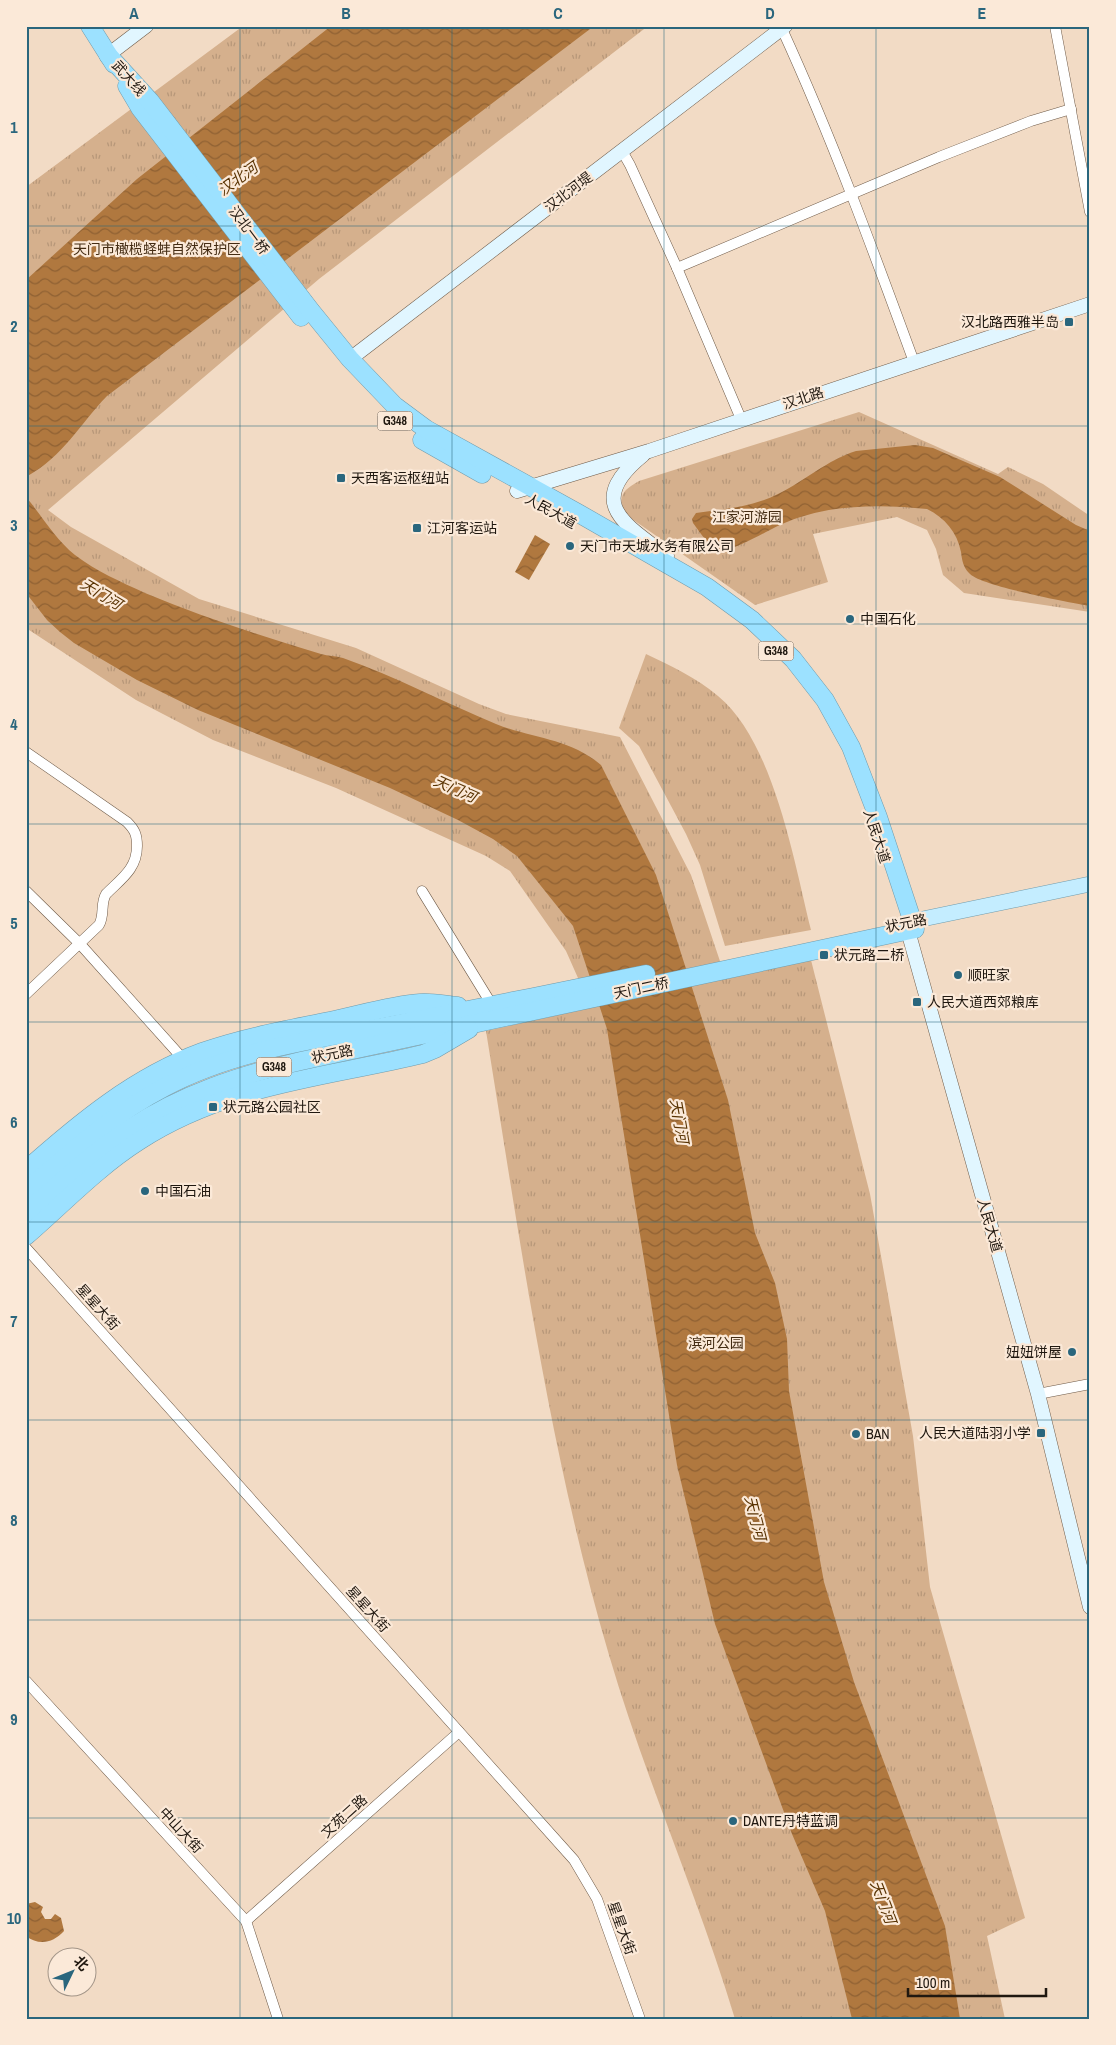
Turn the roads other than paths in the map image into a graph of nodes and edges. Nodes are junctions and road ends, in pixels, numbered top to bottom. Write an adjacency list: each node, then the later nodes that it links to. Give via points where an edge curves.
1 (90, 26): 5 (highway, 武大线 / G348)
2 (146, 26): 5 (main road)
3 (1055, 26): 7 (street)
4 (784, 28): 8 (main road, 汉北河堤); 9 (street)
5 (108, 55): 6 (highway, 武大线 / G348)
6 (145, 104): 13 (highway, 汉北一桥 / G348)
7 (1070, 108): 9 (street); 10 (street)
8 (622, 151): 11 (street); 14 (main road, 汉北河堤)
9 (852, 194): 11 (street); 15 (street)
10 (1090, 212)
11 (677, 268): 16 (street)
12 (1090, 304): 15 (main road, 汉北路)
13 (306, 314): 14 (highway, 人民大道 / G348); 18 (highway, 人民大道 / G348, via 341,366 391,418 416,437)
14 (350, 358): 18 (highway, 人民大道 / G348, via 380,392 410,418)
15 (914, 362): 16 (main road, 汉北路)
16 (741, 419): 17 (main road, 汉北路)
17 (649, 451): 18 (main road, 汉北路); 19 (main road, via 629,467 619,481 614,494 615,509 635,532)
18 (524, 489): 19 (highway, 人民大道 / G348); 25 (highway, 人民大道 / G348, via 720,606 746,624 789,663 823,706 847,750)
19 (707, 587): 25 (highway, 人民大道 / G348, via 773,638 810,679 829,707 864,778)
20 (26, 752): 26 (street, via 126,822 135,830 137,837 135,863 106,894 102,919)
21 (1090, 884): 25 (main road, 状元路)
22 (26, 891): 26 (street)
23 (422, 891): 30 (street)
24 (1090, 893): 25 (main road, 状元路)
25 (910, 926): 27 (highway, 状元路 / G348); 43 (main road, 人民大道)
26 (80, 944): 28 (street); 31 (street)
27 (723, 964): 29 (highway, 天门二桥 / G348)
28 (26, 994)
29 (556, 999): 30 (highway, 状元路 / G348)
30 (482, 1012): 31 (highway, via 432,1003 406,1006 256,1037); 33 (highway, 状元路 / G348, via 291,1044 219,1065 166,1086); 34 (highway, 状元路 / G348, via 237,1077 183,1098)
31 (184, 1060): 32 (highway)
32 (118, 1096): 33 (highway); 35 (highway, via 85,1119)
33 (105, 1124): 38 (highway, 状元路 / G348)
34 (138, 1132): 36 (highway, 状元路 / G348, via 105,1146); 37 (highway)
35 (26, 1170)
36 (65, 1179): 37 (highway); 39 (highway, 状元路 / G348)
37 (86, 1183): 40 (highway)
38 (26, 1191)
39 (26, 1213)
40 (26, 1236)
41 (26, 1248): 47 (street, 星星大街)
42 (1090, 1384): 43 (street)
43 (1041, 1393): 44 (main road, 人民大道); 45 (main road, 人民大道)
44 (1090, 1578)
45 (1090, 1607)
46 (26, 1681): 48 (street, 中山大街)
47 (459, 1732): 48 (street, 文苑二路); 50 (street, 星星大街, via 582,1872 597,1899)
48 (246, 1921): 49 (street, 中山大街)
49 (278, 2019)
50 (640, 2019)

